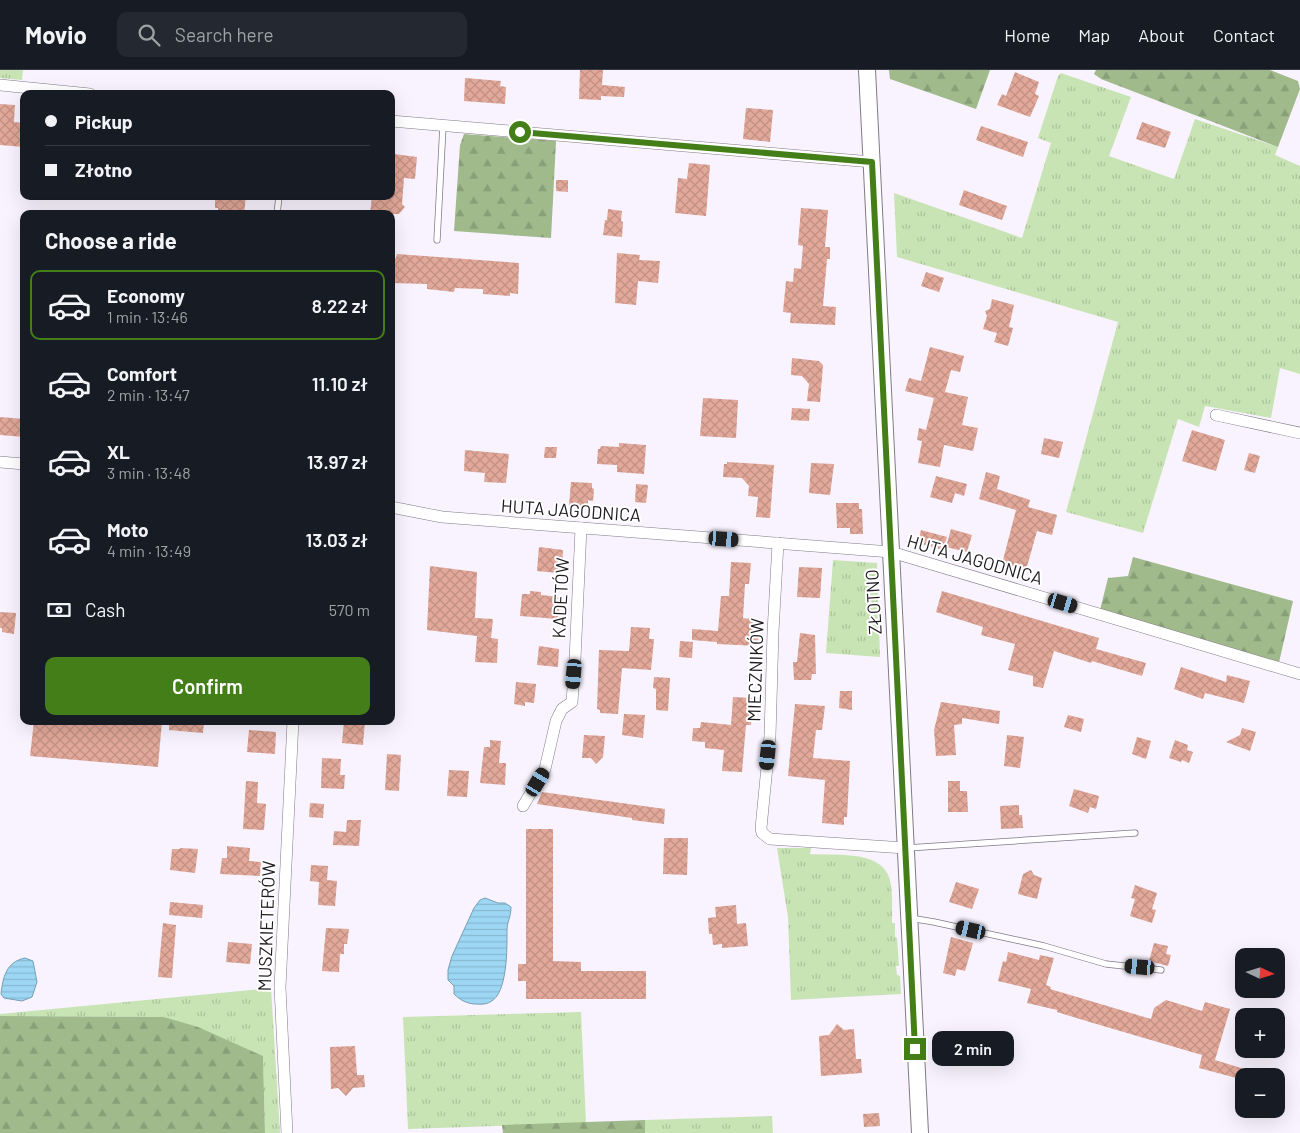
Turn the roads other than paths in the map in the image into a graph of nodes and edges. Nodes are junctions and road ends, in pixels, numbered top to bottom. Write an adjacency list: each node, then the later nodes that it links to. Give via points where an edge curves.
1 (868, 70): 6 (street, ZŁOTNO)
2 (0, 85): 3 (street)
3 (50, 90)
4 (395, 121): 5 (street)
5 (443, 126): 6 (street); 7 (lane)
6 (872, 162): 15 (street, ZŁOTNO)
7 (437, 240)
8 (1216, 414): 9 (street)
9 (1300, 433)
10 (0, 462): 11 (street)
11 (20, 464)
12 (395, 508): 13 (street, HUTA JAGODNICA, via 442,517)
13 (581, 528): 14 (street, HUTA JAGODNICA); 18 (street, KADETÓW, via 572,702 559,715 546,769)
14 (778, 543): 15 (street, HUTA JAGODNICA); 20 (street, MIECZNIKÓW, via 771,721 762,833 770,838)
15 (891, 552): 16 (street, HUTA JAGODNICA); 20 (street, ZŁOTNO)
16 (1300, 674)
17 (293, 725): 23 (street, MUSZKIETERÓW, via 280,987)
18 (523, 806)
19 (1136, 833): 20 (lane)
20 (905, 848): 21 (street, ZŁOTNO)
21 (908, 918): 22 (lane, via 1044,946 1106,964); 24 (street, ZŁOTNO)
22 (1161, 970)
23 (287, 1133)
24 (920, 1133)

